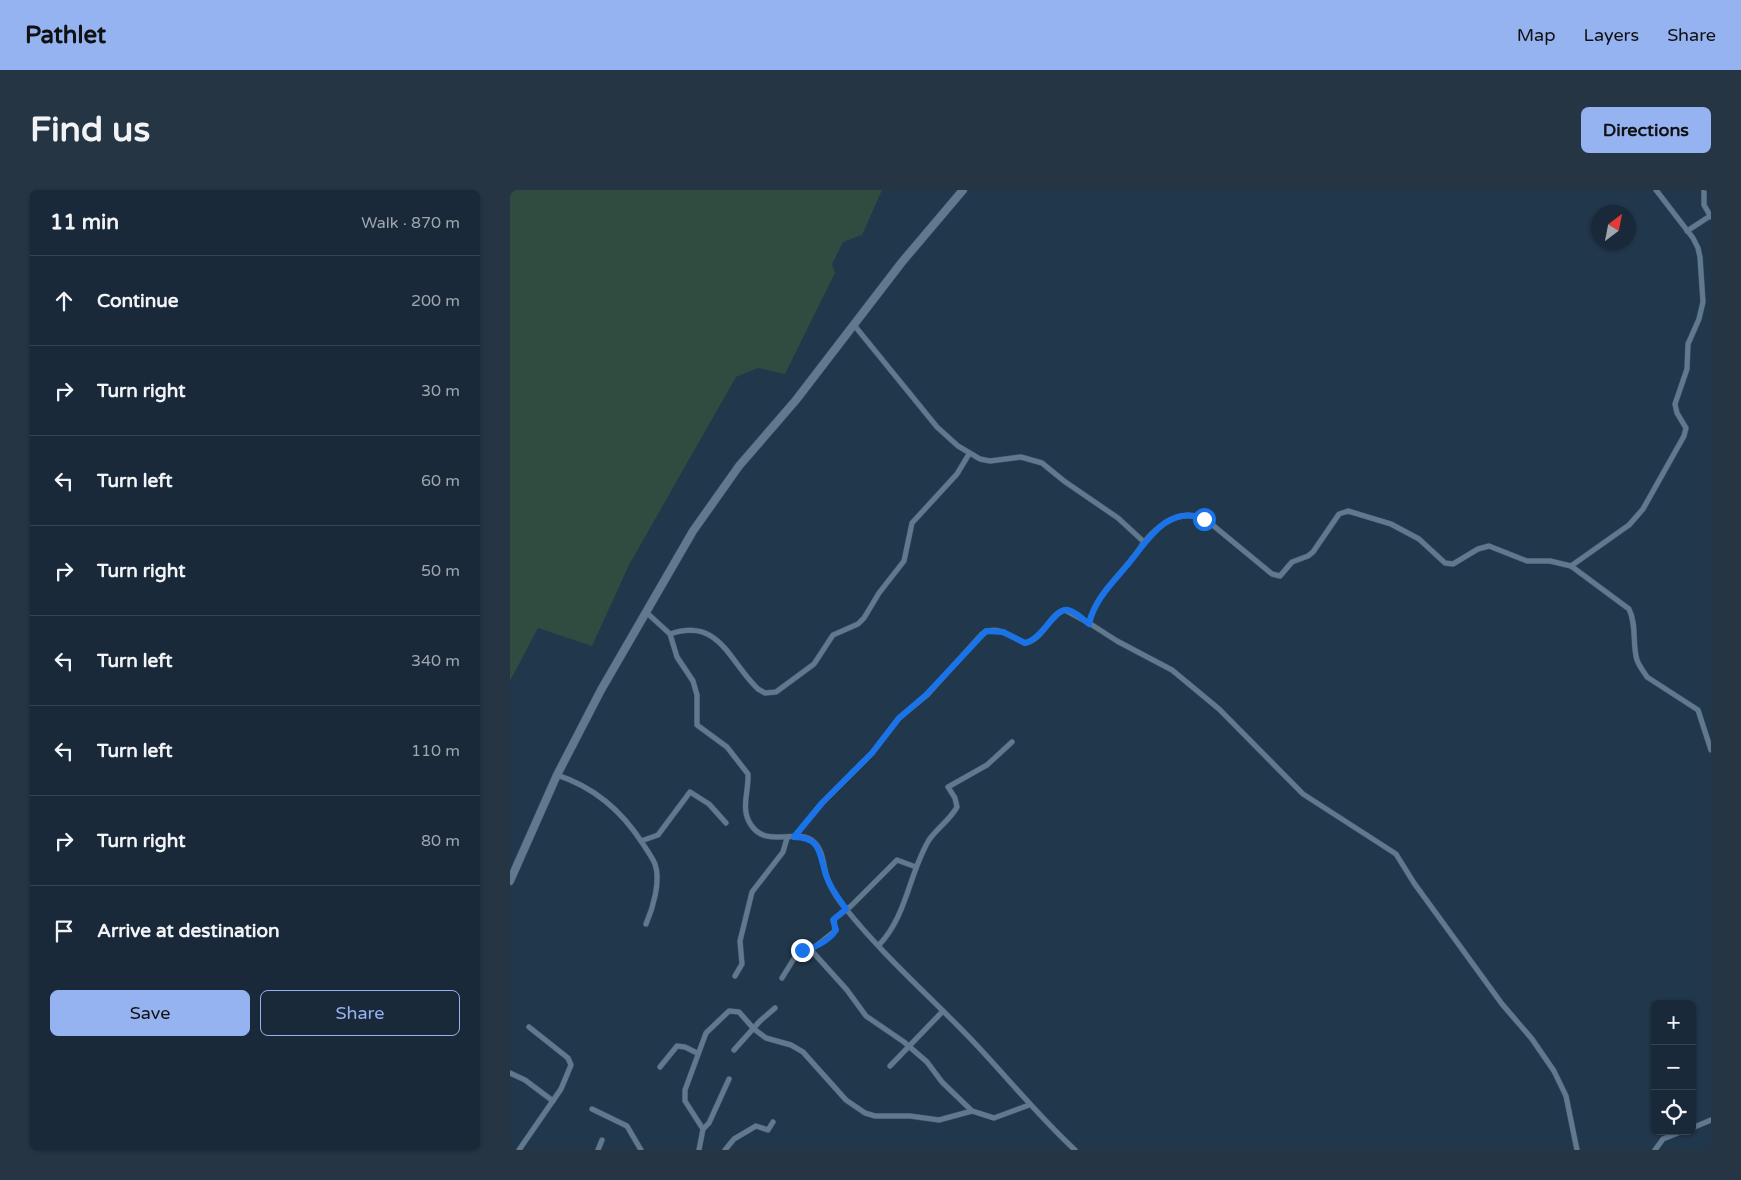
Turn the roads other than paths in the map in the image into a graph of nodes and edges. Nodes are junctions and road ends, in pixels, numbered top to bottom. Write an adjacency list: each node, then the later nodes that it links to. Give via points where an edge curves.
1 (963, 190): 6 (main road)
2 (1656, 190): 5 (street)
3 (1704, 190): 4 (street, via 1704,205)
4 (1710, 217): 5 (street)
5 (1687, 231): 9 (street, via 1698,248 1703,302 1688,344 1687,369 1675,404 1686,428 1684,436 1643,509 1629,526)
6 (854, 325): 7 (street, via 937,427); 10 (main road, via 739,466 693,531)
7 (969, 454): 8 (street, via 990,461 1021,457 1042,463 1118,518); 12 (street, via 957,474 912,523 904,561 864,618 833,635 814,664 776,692 771,694 758,689 724,646 709,634 691,629)
8 (1144, 542): 9 (street, via 1165,522 1197,516 1209,522 1272,574 1280,576 1292,562 1313,552 1339,514 1348,512 1377,518 1409,533 1445,563 1453,564 1489,546 1527,561 1550,561); 11 (street, via 1100,596)
9 (1571, 566): 14 (street, via 1629,609 1637,660 1642,669 1648,677 1698,710)
10 (646, 612): 12 (street); 15 (main road, via 625,645)
11 (1089, 624): 17 (street, via 1065,610 1030,642 1025,643 998,631 982,634 932,689 899,718 872,753 822,803); 55 (street, via 1178,675 1219,709 1303,794 1396,854 1502,1004 1532,1038 1554,1071 1568,1103)
12 (670, 634): 18 (street, via 677,657 695,687 697,725 727,747 748,774 745,811 750,825 758,833)
13 (1012, 742): 20 (street, via 987,765 948,787 957,808 930,839)
14 (1711, 750)
15 (557, 775): 19 (street, via 580,784 612,806); 21 (main road)
16 (726, 822): 19 (street, via 709,804 690,792 658,835)
17 (794, 837): 18 (street); 22 (street, via 809,838 819,848 828,880)
18 (787, 838): 26 (street, via 783,852 752,892 740,941 742,964)
19 (641, 841): 23 (street, via 655,864 656,873 653,906)
20 (916, 867): 22 (street, via 897,860); 24 (street, via 901,913)
21 (510, 881)
22 (846, 909): 24 (street); 25 (street, via 833,920 835,932)
23 (646, 924)
24 (879, 945): 29 (street)
25 (811, 950): 27 (street, via 798,952); 32 (street, via 866,1016)
26 (735, 976)
27 (782, 978)
28 (775, 1008): 31 (street)
29 (943, 1012): 32 (street); 40 (street)
30 (529, 1027): 39 (street, via 571,1062)
31 (754, 1029): 33 (street); 34 (street, via 739,1012 729,1010 706,1033); 42 (street, via 772,1041 796,1047 846,1100 865,1113 938,1120)
32 (910, 1046): 35 (street); 42 (street)
33 (734, 1050)
34 (697, 1053): 36 (street, via 677,1046); 46 (street, via 684,1096)
35 (890, 1066)
36 (660, 1067)
37 (510, 1073): 39 (street)
38 (729, 1079): 46 (street, via 709,1123)
39 (553, 1101): 49 (street)
40 (1029, 1104): 42 (street, via 994,1118); 54 (street)
41 (592, 1109): 51 (street, via 627,1126)
42 (972, 1111)
43 (1711, 1120): 45 (street)
44 (773, 1122): 53 (street, via 768,1130 758,1126 751,1129 734,1139)
45 (1696, 1126)
46 (703, 1129): 52 (street)
47 (1673, 1135): 56 (street, via 1663,1139)
48 (602, 1140): 50 (street)
49 (519, 1150)
50 (598, 1150)
51 (641, 1150)
52 (699, 1150)
53 (725, 1150)
54 (1075, 1150)
55 (1576, 1150)
56 (1656, 1150)

